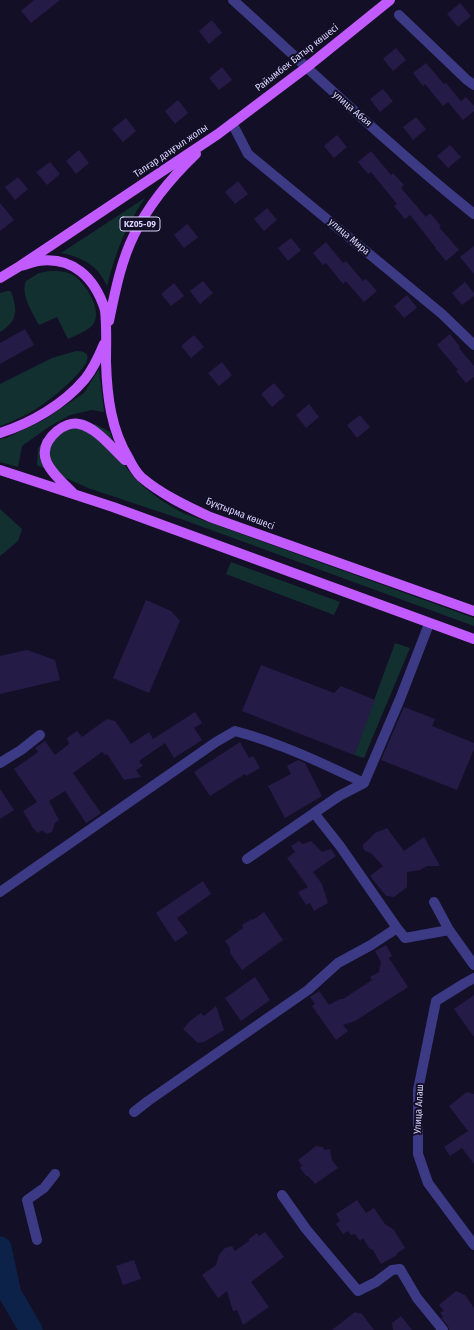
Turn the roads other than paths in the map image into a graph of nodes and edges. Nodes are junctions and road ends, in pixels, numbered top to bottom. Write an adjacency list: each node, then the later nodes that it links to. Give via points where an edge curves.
1 (233, 0): 4 (street, улица Абая)
2 (390, 0): 4 (main road, Райымбек Батыр көшесі)
3 (400, 14): 5 (street)
4 (307, 67): 6 (main road, Райымбек Батыр көшесі); 8 (street, улица Абая)
5 (474, 84)
6 (232, 123): 7 (main road, Райымбек Батыр көшесі); 12 (street, улица Мира, via 248,154 442,314)
7 (218, 134): 9 (main road, Талғар даңғыл жолы / KZ05-09); 11 (main road, Талғар даңғыл жолы / KZ05-09, via 174,176 134,235 113,299)
8 (474, 214)
9 (20, 266): 10 (main road, Талғар даңғыл жолы / KZ05-09); 11 (main road, KZ05-09, via 48,261 61,262 80,270 91,281 102,300)
10 (0, 278)
11 (107, 337): 13 (main road, KZ05-09, via 86,378 75,390 26,423); 15 (main road, Бұқтырма көшесі, via 109,404 121,446)
12 (474, 345)
13 (0, 433)
14 (0, 470): 16 (main road)
15 (140, 476): 16 (main road, via 88,427 70,424 61,427 47,442 44,450 49,466); 17 (main road, Бұқтырма көшесі, via 172,498 210,516)
16 (74, 494): 18 (main road)
17 (474, 611)
18 (429, 624): 19 (main road); 22 (street)
19 (474, 639)
20 (40, 735): 21 (street)
21 (0, 763)
22 (364, 784): 23 (street, via 339,796); 25 (street, via 300,754 235,731)
23 (314, 813): 24 (street); 27 (street)
24 (247, 859)
25 (0, 892)
26 (434, 902): 28 (street)
27 (397, 928): 28 (street, via 405,938); 31 (street, via 338,963 308,990)
28 (449, 930): 29 (street)
29 (474, 965)
30 (474, 978): 35 (street, Улица Алаш, via 436,1001 418,1090 418,1154 428,1183)
31 (134, 1112)
32 (55, 1174): 34 (street, via 44,1188 27,1200)
33 (282, 1194): 36 (street, via 306,1229 358,1291 392,1270 400,1269 417,1298)
34 (37, 1240)
35 (474, 1245)
36 (443, 1330)

